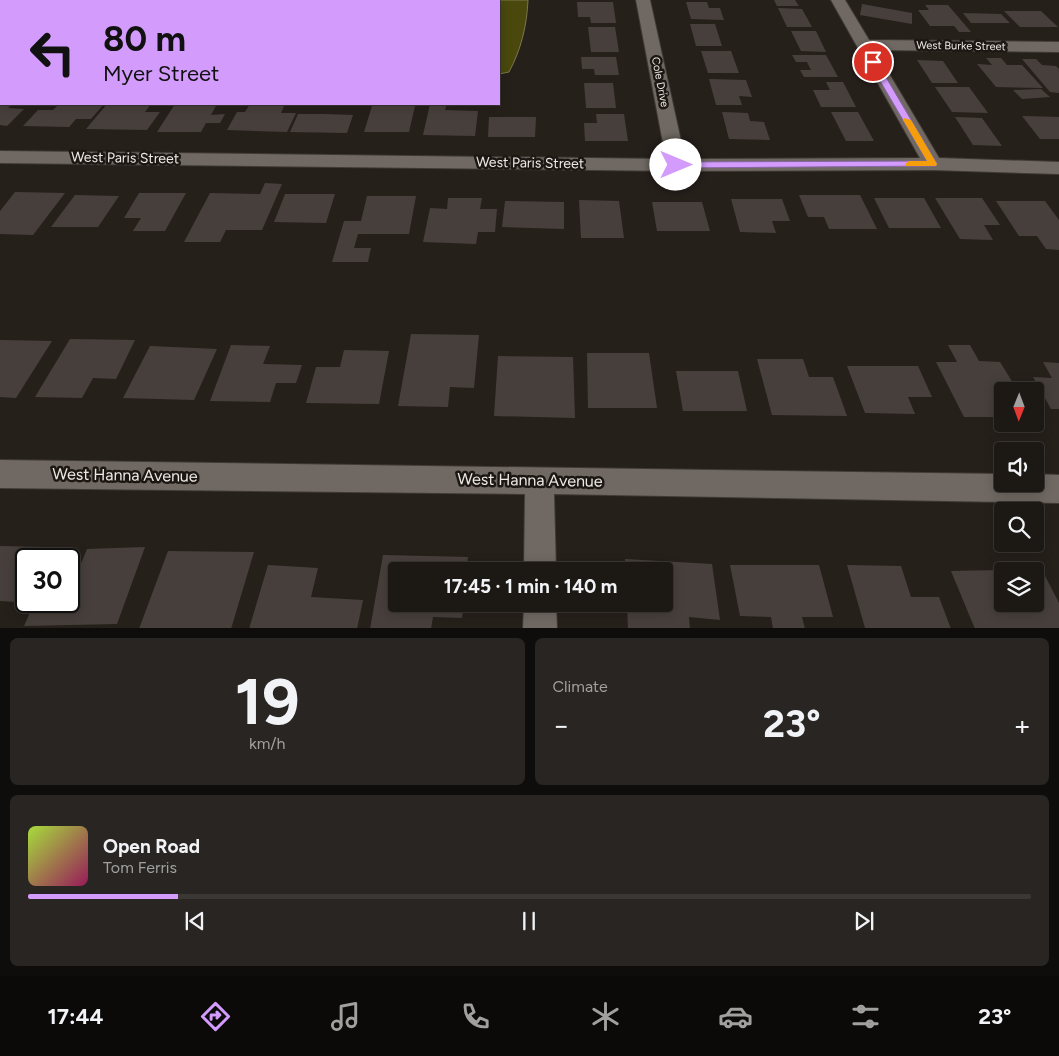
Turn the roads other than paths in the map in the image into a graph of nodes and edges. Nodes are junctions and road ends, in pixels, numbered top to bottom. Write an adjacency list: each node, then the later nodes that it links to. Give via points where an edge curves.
1 (644, 0): 7 (street, Cole Drive)
2 (838, 0): 3 (street)
3 (863, 45): 4 (street, West Burke Street); 6 (street)
4 (1059, 47)
5 (0, 157): 7 (street, West Paris Street)
6 (933, 164): 7 (street, West Paris Street); 8 (street, West Paris Street)
7 (676, 165)
8 (1059, 168)
9 (0, 474): 10 (street, West Hanna Avenue)
10 (539, 480): 11 (street, West Hanna Avenue); 12 (street)
11 (1059, 489)
12 (540, 562)
13 (540, 612): 14 (street)
14 (540, 628)

